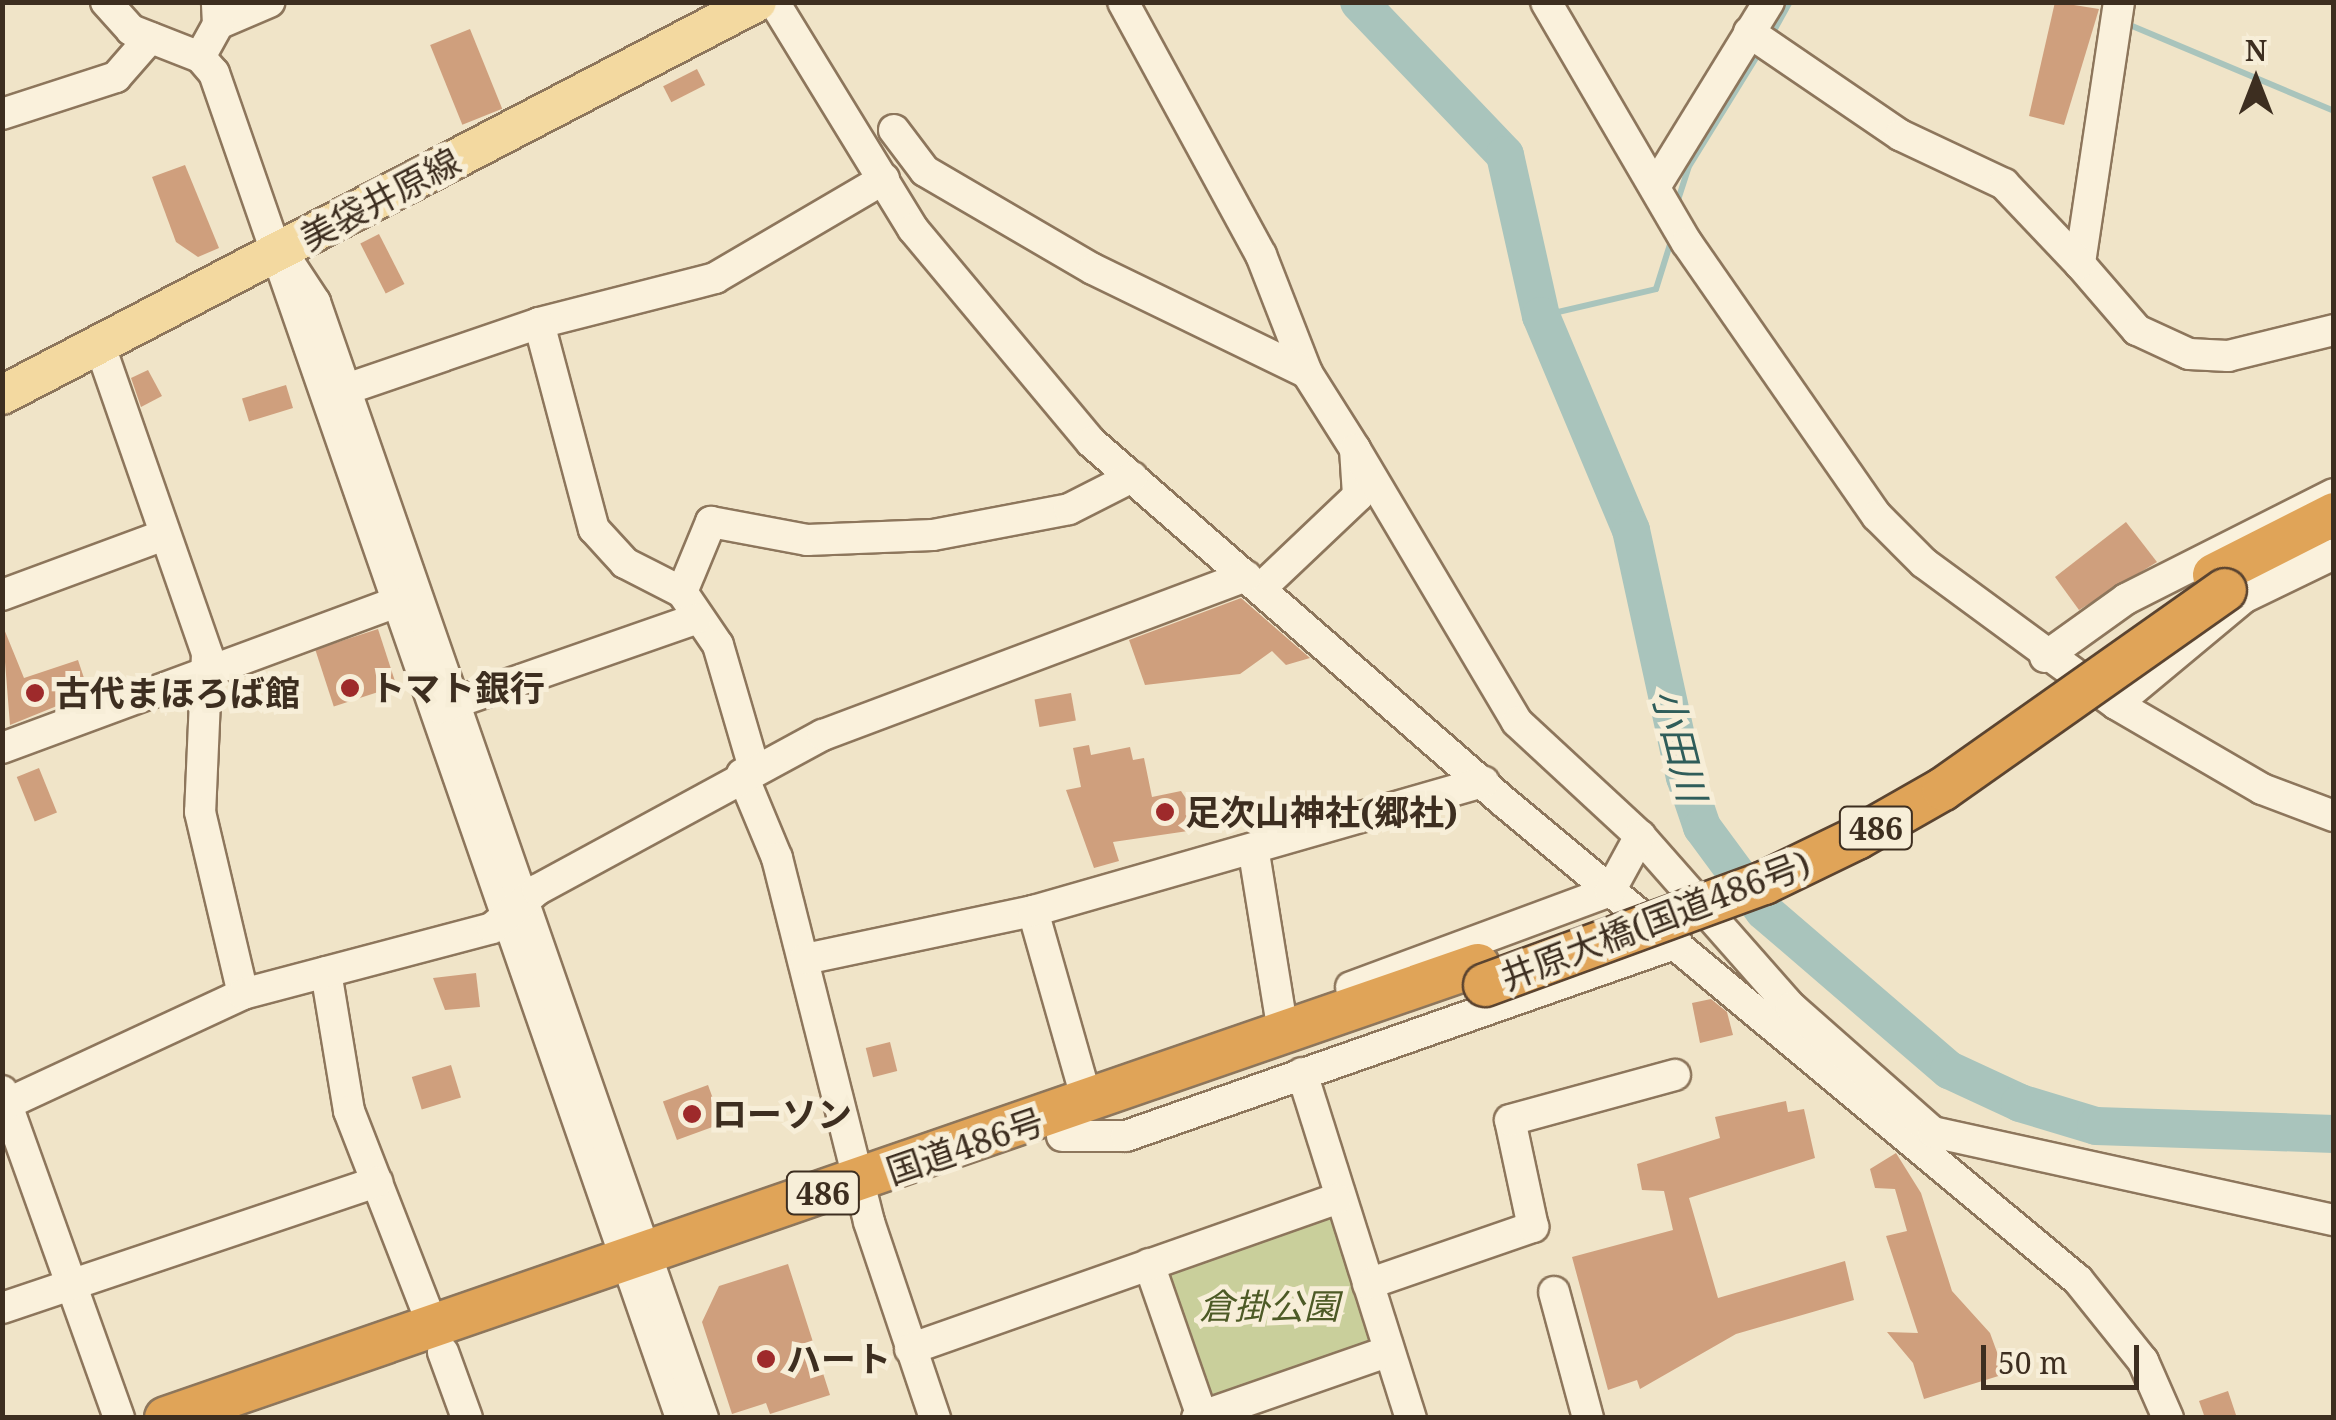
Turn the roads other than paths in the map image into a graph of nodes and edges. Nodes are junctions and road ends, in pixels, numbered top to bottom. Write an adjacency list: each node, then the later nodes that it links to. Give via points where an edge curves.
1 (106, 2): 11 (street)
2 (269, 2): 9 (street)
3 (758, 2): 17 (main road, 美袋井原線)
4 (774, 2): 15 (street)
5 (1123, 2): 22 (street, via 1261,255)
6 (1546, 2): 16 (street)
7 (1769, 2): 10 (street)
8 (2119, 2): 18 (street)
9 (218, 14): 12 (street)
10 (1749, 32): 16 (street); 18 (street, via 1900,135 2004,184)
11 (150, 38): 12 (street); 13 (street, via 116,77)
12 (200, 57): 17 (street)
13 (2, 114)
14 (894, 130): 22 (street, via 925,171 1093,268)
15 (884, 179): 19 (street, via 715,278); 26 (street, via 987,329)
16 (1657, 191): 37 (street, via 1878,516)
17 (281, 252): 21 (main road, 美袋井原線); 24 (street)
18 (2080, 264): 20 (street, via 2137,330 2189,354 2228,356)
19 (540, 323): 24 (street); 36 (street, via 594,529 625,563)
20 (2334, 330)
21 (100, 346): 23 (main road, 美袋井原線); 30 (street)
22 (1307, 372): 25 (street)
23 (2, 394)
24 (333, 394): 35 (street); 40 (street)
25 (1355, 448): 32 (street, via 1358,496); 45 (street, via 1516,722)
26 (1132, 477): 32 (street); 36 (street, via 1068,509 933,535 806,540 711,522)
27 (2334, 494): 37 (street, via 2126,599)
28 (2334, 514): 33 (highway, 486)
29 (2334, 534): 33 (highway, 486)
30 (164, 536): 34 (street); 38 (street)
31 (2334, 554): 39 (street, via 2243,598)
32 (1254, 582): 42 (street, via 905,700); 43 (street)
33 (2220, 583): 53 (highway, 井原大橋(国道486号) / 486, bridge, via 1943,789 1857,838 1764,883)
34 (2, 595)
35 (394, 603): 38 (street); 40 (street)
36 (689, 606): 40 (street); 42 (street, via 730,672)
37 (2045, 657): 39 (street)
38 (210, 666): 41 (street); 55 (street, via 200,812)
39 (2116, 704): 44 (street, via 2262,789)
40 (444, 707): 48 (street)
41 (2, 748)
42 (748, 771): 48 (street); 51 (street)
43 (1484, 782): 46 (street); 47 (street)
44 (2334, 816)
45 (1640, 836): 47 (street); 56 (street)
46 (1254, 852): 49 (street); 57 (street)
47 (1610, 890): 50 (street); 57 (street)
48 (516, 908): 52 (street, via 492,928); 68 (street)
49 (1033, 910): 51 (street); 60 (street)
50 (1677, 943): 54 (street); 58 (street)
51 (805, 959): 64 (street)
52 (326, 972): 55 (street); 63 (street, via 345,1096)
53 (1481, 975): 62 (highway, 国道486号 / 486)
54 (1724, 983): 56 (street, via 1743,978); 86 (street, via 2078,1280 2136,1349)
55 (243, 994): 61 (street)
56 (1791, 1006): 66 (street, via 1944,1137)
57 (1280, 1014): 60 (street)
58 (1302, 1073): 62 (street, via 1126,1136); 65 (street)
59 (1675, 1075): 69 (street, via 1510,1120 1534,1227)
60 (1083, 1086): 62 (street)
61 (4, 1100): 70 (street)
62 (1057, 1126): 64 (highway, 国道486号 / 486)
63 (377, 1182): 70 (street); 73 (street)
64 (865, 1193): 68 (highway, 国道486号 / 486); 74 (street)
65 (1336, 1199): 67 (street); 69 (street)
66 (2334, 1220)
67 (1149, 1264): 74 (street); 76 (street)
68 (641, 1272): 73 (highway, 国道486号 / 486); 81 (street); 82 (street)
69 (1368, 1284): 75 (street)
70 (71, 1285): 72 (street); 77 (street)
71 (1554, 1292): 85 (street)
72 (2, 1308)
73 (438, 1339): 78 (highway, 国道486号 / 486); 79 (highway, 国道486号 / 486); 80 (street)
74 (910, 1349): 83 (street)
75 (1389, 1352): 76 (street); 84 (street)
76 (1199, 1417)
77 (119, 1418)
78 (166, 1418)
79 (248, 1418)
80 (467, 1418)
81 (681, 1418)
82 (703, 1418)
83 (935, 1418)
84 (1412, 1418)
85 (1588, 1418)
86 (2168, 1418)

